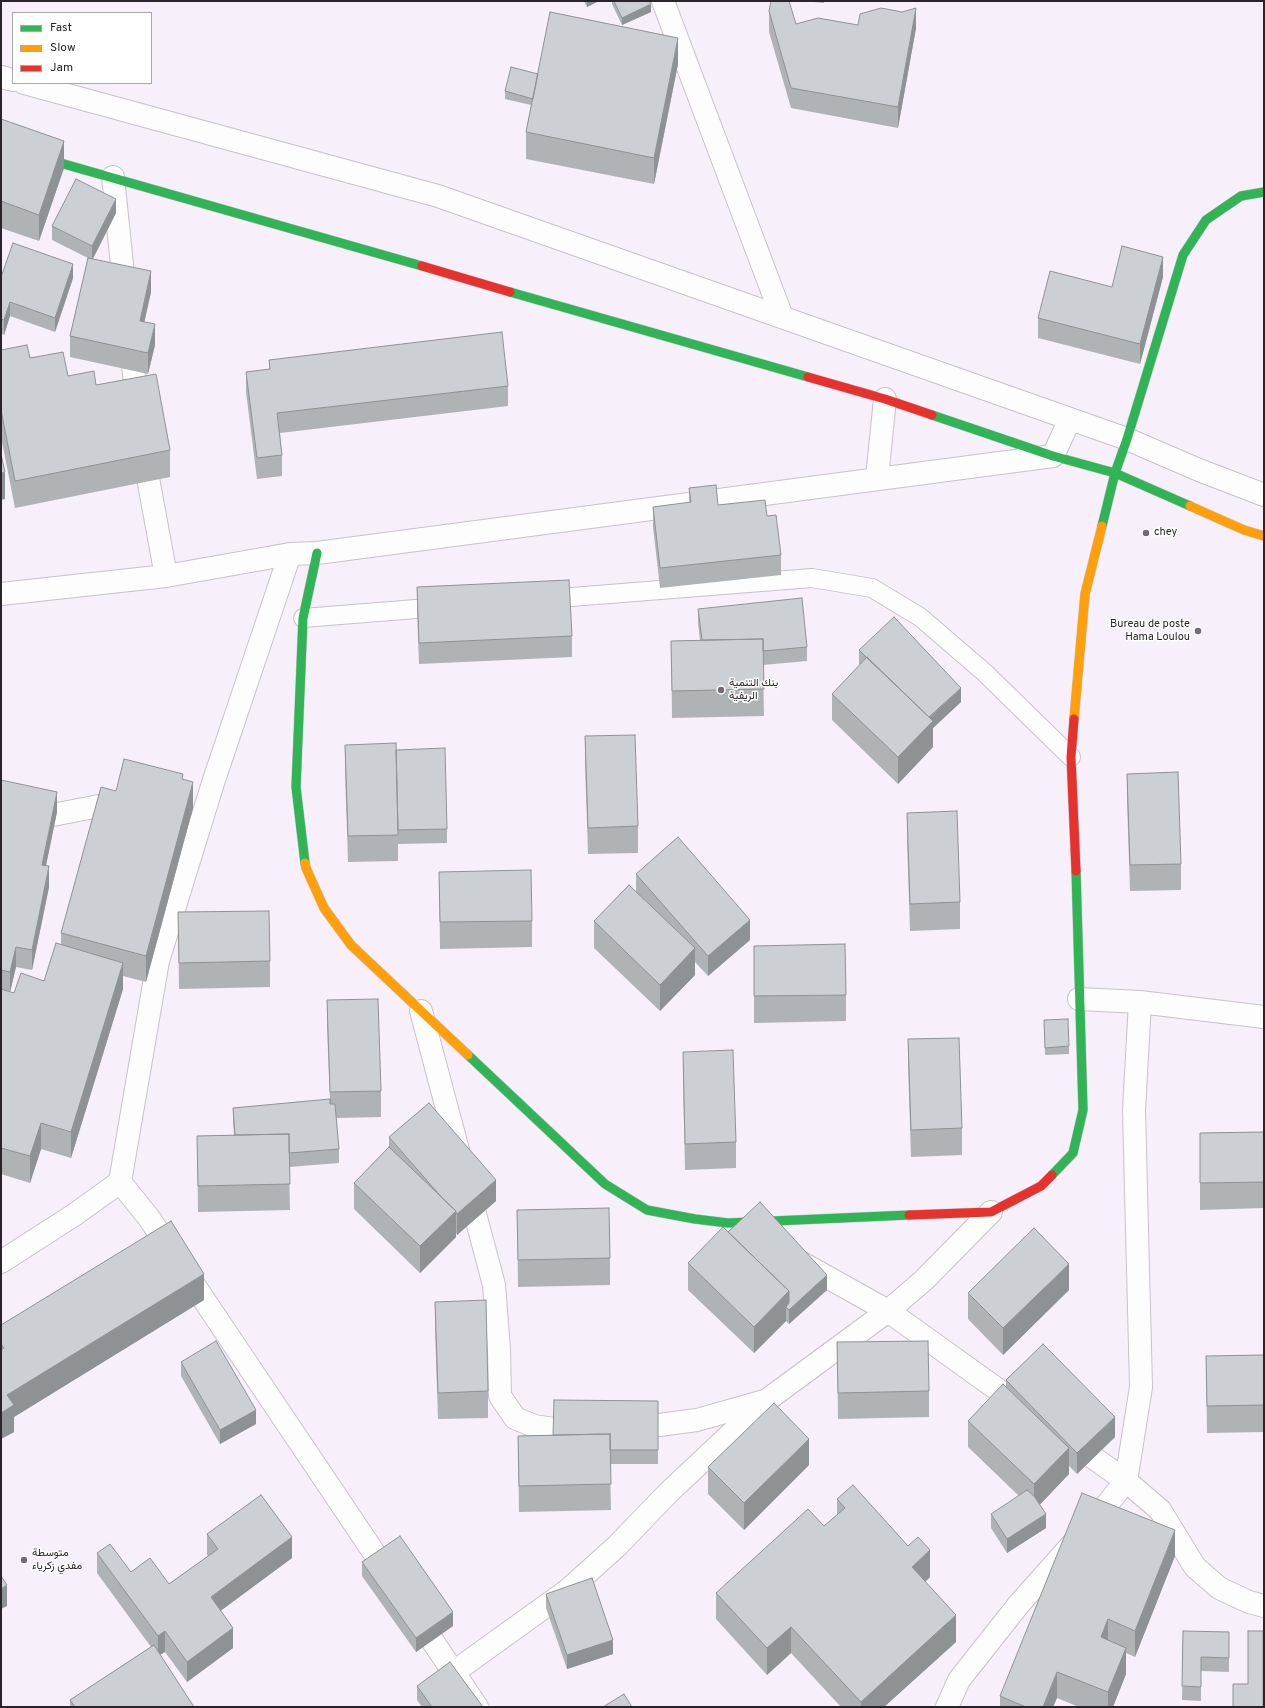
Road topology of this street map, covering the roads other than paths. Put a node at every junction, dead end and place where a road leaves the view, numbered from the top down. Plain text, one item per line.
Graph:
1 (663, 1) edge
2 (1, 77) edge
3 (12, 80) edge
4 (28, 84) edge
5 (1, 146) edge
6 (113, 177) junction
7 (1264, 192) edge
8 (782, 317) junction
9 (885, 399) junction
10 (1070, 419) junction
11 (1127, 439) junction
12 (1053, 456) junction
13 (1115, 473) junction
14 (877, 478) junction
15 (1264, 495) edge
16 (1264, 536) edge
17 (317, 552) junction
18 (290, 554) junction
19 (166, 576) junction
20 (1, 594) edge
21 (526, 600) edge
22 (454, 606) edge
23 (303, 618) junction
24 (1071, 757) junction
25 (213, 783) junction
26 (189, 788) edge
27 (142, 797) edge
28 (1, 825) edge
29 (1079, 999) junction
30 (1140, 1002) junction
31 (421, 1011) junction
32 (1264, 1017) edge
33 (120, 1182) junction
34 (991, 1212) junction
35 (728, 1223) junction
36 (763, 1242) edge
37 (784, 1253) edge
38 (1, 1262) edge
39 (888, 1311) junction
40 (767, 1400) junction
41 (1036, 1416) edge
42 (1055, 1430) edge
43 (1126, 1481) junction
44 (1264, 1606) edge
45 (454, 1672) junction
46 (477, 1707) edge
47 (947, 1707) edge

1 - 8 street
2 - 3 street
4 - 8 street
5 - 6 street
6 - 9 street
6 - 19 street
7 - 11 street
8 - 10 street
9 - 12 street
9 - 14 street
10 - 11 street
10 - 12 street
11 - 13 street
11 - 15 street
12 - 13 street
12 - 14 street
13 - 16 street
13 - 24 street
14 - 17 street
17 - 18 street
17 - 23 street
18 - 19 street
18 - 25 street
19 - 20 street
21 - 24 lane
22 - 23 lane
23 - 31 street
24 - 29 street
25 - 26 street
25 - 33 street
27 - 28 street
29 - 30 street
29 - 34 street
30 - 32 street
30 - 43 street
31 - 35 street
31 - 40 street
33 - 38 street
33 - 45 street
34 - 35 street
34 - 39 street
35 - 36 street
37 - 39 street
39 - 40 street
39 - 41 street
40 - 45 street
42 - 43 street
43 - 44 street
43 - 47 street
45 - 46 street

